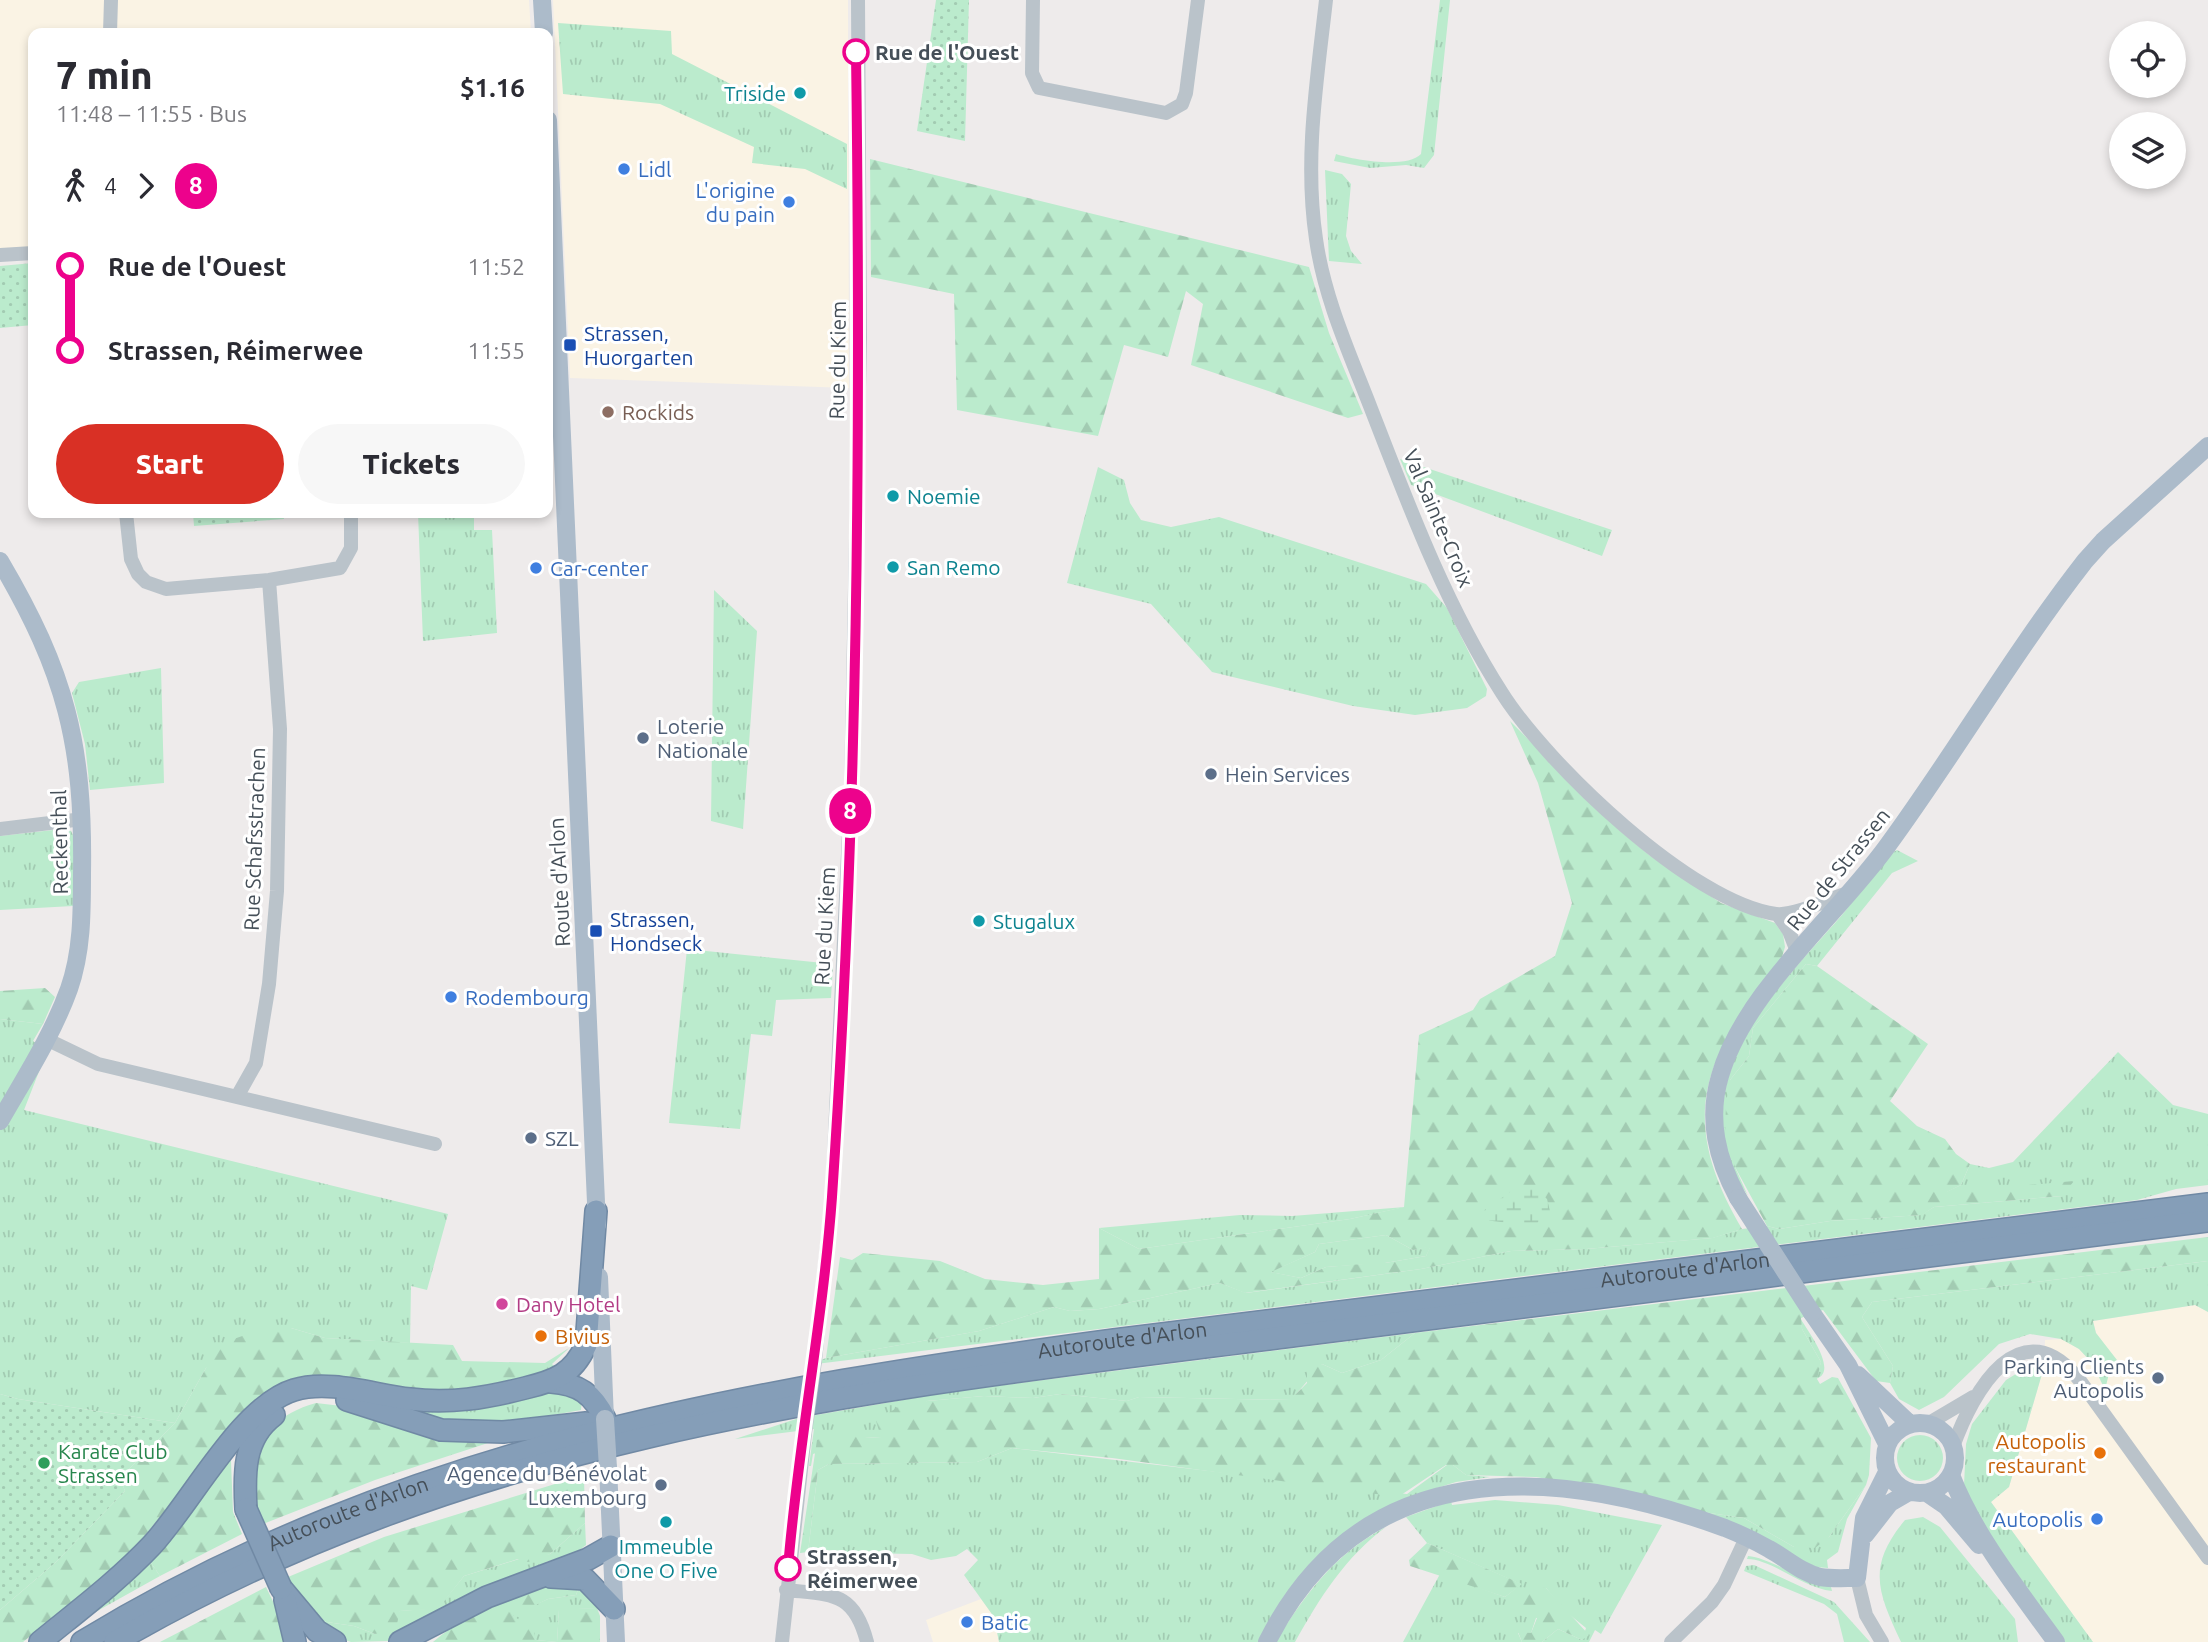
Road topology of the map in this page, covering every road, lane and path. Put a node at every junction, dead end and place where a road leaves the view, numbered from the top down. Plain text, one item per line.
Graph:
1 (111, 0) edge
2 (542, 0) edge
3 (858, 0) edge
4 (1033, 0) edge
5 (1198, 0) edge
6 (1326, 0) edge
7 (110, 28) edge
8 (544, 28) edge
9 (553, 234) edge
10 (28, 253) edge
11 (0, 255) edge
12 (2208, 446) edge
13 (127, 518) edge
14 (351, 518) edge
15 (0, 561) edge
16 (269, 580) junction
17 (83, 820) junction
18 (0, 829) edge
19 (1853, 891) junction
20 (1778, 915) junction
21 (1798, 954) junction
22 (46, 1039) junction
23 (239, 1095) junction
24 (0, 1121) edge
25 (435, 1144) dead end
26 (2208, 1203) edge
27 (596, 1211) junction
28 (2208, 1221) edge
29 (1848, 1365) junction
30 (551, 1382) junction
31 (316, 1388) junction
32 (1974, 1396) junction
33 (602, 1407) junction
34 (656, 1416) junction
35 (1928, 1423) junction
36 (1910, 1424) junction
37 (1886, 1444) junction
38 (1954, 1447) junction
39 (1887, 1472) junction
40 (1951, 1475) junction
41 (1909, 1492) junction
42 (1927, 1493) junction
43 (246, 1509) junction
44 (1746, 1538) junction
45 (1860, 1541) junction
46 (611, 1546) junction
47 (2208, 1558) edge
48 (542, 1577) junction
49 (1857, 1578) junction
50 (226, 1583) junction
51 (281, 1588) junction
52 (786, 1590) junction
53 (2026, 1601) junction
54 (614, 1609) junction
55 (461, 1610) junction
56 (40, 1642) edge
57 (82, 1642) edge
58 (115, 1642) edge
59 (145, 1642) edge
60 (295, 1642) edge
61 (335, 1642) edge
62 (400, 1642) edge
63 (424, 1642) edge
64 (615, 1642) edge
65 (782, 1642) edge
66 (867, 1642) edge
67 (1267, 1642) edge
68 (1671, 1642) edge
69 (1882, 1642) edge
70 (2056, 1642) edge

1 - 7 street
2 - 8 main road
3 - 52 street, Rue du Kiem, bridge
4 - 5 street
6 - 20 street, Val Sainte-Croix
9 - 27 main road, Route d'Arlon
10 - 11 street
12 - 19 main road, Rue de Strassen
13 - 16 street
14 - 16 street
15 - 17 main road, Reckenthal
16 - 23 street, Rue Schafsstrachen
17 - 18 street
17 - 22 main road, Reckenthal
19 - 20 street
19 - 21 main road, Rue de Strassen
20 - 21 street
21 - 29 main road, Rue de Strassen, bridge
22 - 23 street
22 - 24 main road, Reckenthal
23 - 25 street
26 - 34 highway, Autoroute d'Arlon
27 - 30 highway
27 - 33 main road, Route d'Arlon
28 - 50 highway, Autoroute d'Arlon
29 - 36 main road, Rue de Strassen
29 - 37 main road, Rue de Strassen
30 - 31 highway
30 - 33 highway
31 - 43 highway
31 - 56 highway
32 - 35 street
32 - 38 street
32 - 47 street
33 - 46 main road, Route d'Arlon, bridge
34 - 43 highway
34 - 57 highway, Autoroute d'Arlon
35 - 36 main road
35 - 38 main road
36 - 37 main road
37 - 39 main road
38 - 40 main road
39 - 41 main road
39 - 45 main road
40 - 42 main road
40 - 53 main road
41 - 42 main road
41 - 45 main road
42 - 53 main road
43 - 51 highway, bridge
44 - 49 main road
44 - 67 main road
44 - 68 street
45 - 49 main road
46 - 48 highway
46 - 54 main road, Route d'Arlon
48 - 54 highway
48 - 55 highway
49 - 69 street
50 - 58 highway, Autoroute d'Arlon
50 - 59 highway
51 - 60 highway
51 - 61 highway
52 - 65 street, Rue du Kiem
52 - 66 street
53 - 70 main road
54 - 64 main road, Route d'Arlon
55 - 62 highway
55 - 63 highway

